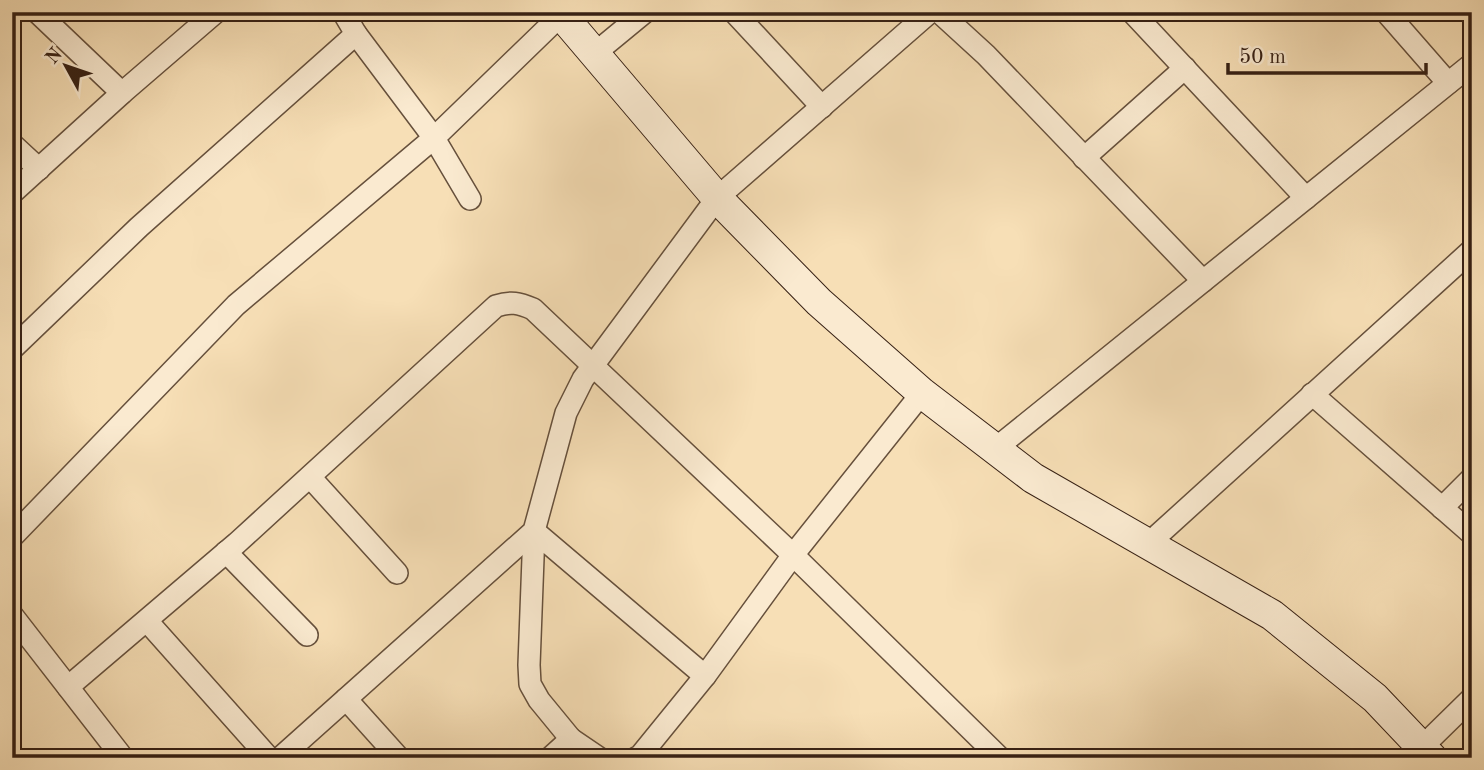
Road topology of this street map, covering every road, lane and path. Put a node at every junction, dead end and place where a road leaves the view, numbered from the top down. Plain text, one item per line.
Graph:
1 (37, 12) edge
2 (216, 12) edge
3 (343, 12) edge
4 (645, 12) edge
5 (734, 12) edge
6 (930, 12) edge
7 (939, 12) edge
8 (1132, 12) edge
9 (1385, 12) edge
10 (560, 14) edge
11 (356, 34) junction
12 (594, 54) junction
13 (1472, 64) edge
14 (1185, 68) junction
15 (1448, 83) junction
16 (122, 93) junction
17 (822, 107) junction
18 (434, 138) junction
19 (12, 144) edge
20 (1084, 158) junction
21 (39, 169) junction
22 (12, 193) edge
23 (717, 198) junction
24 (1306, 198) junction
25 (470, 199) dead end
26 (1472, 250) edge
27 (1203, 281) junction
28 (12, 349) edge
29 (593, 366) junction
30 (922, 393) junction
31 (1312, 394) junction
32 (995, 449) junction
33 (310, 477) junction
34 (1472, 478) edge
35 (1443, 508) junction
36 (534, 531) junction
37 (1472, 534) edge
38 (12, 537) edge
39 (1148, 544) junction
40 (226, 552) junction
41 (793, 555) junction
42 (397, 573) dead end
43 (12, 615) edge
44 (146, 621) junction
45 (307, 635) dead end
46 (705, 676) junction
47 (68, 687) junction
48 (1472, 698) edge
49 (346, 699) junction
50 (571, 739) junction
51 (1427, 752) edge
52 (123, 758) edge
53 (269, 758) edge
54 (280, 758) edge
55 (399, 758) edge
56 (550, 758) edge
57 (599, 758) edge
58 (636, 758) edge
59 (1000, 758) edge

1 - 16 street
2 - 16 street
3 - 11 street
4 - 12 street
5 - 17 street
6 - 17 street
7 - 20 street
8 - 14 street
9 - 15 street
10 - 12 main road
10 - 18 street
11 - 18 street
11 - 28 street
12 - 23 main road
13 - 15 street
14 - 20 street
14 - 24 street
15 - 24 street
16 - 21 street
17 - 23 street
18 - 25 street
18 - 38 street
19 - 21 street
20 - 27 street
21 - 22 street
23 - 29 street
23 - 30 main road
24 - 27 street
26 - 31 street
27 - 32 street
29 - 33 street
29 - 36 street
29 - 41 street
30 - 32 main road
30 - 41 street
31 - 35 street
31 - 39 street
32 - 39 main road
33 - 40 street
33 - 42 street
34 - 35 street
35 - 37 street
36 - 46 street
36 - 49 street
36 - 50 street
39 - 51 main road
40 - 44 street
40 - 45 street
41 - 46 street
41 - 59 street
43 - 47 street
44 - 47 street
44 - 53 street
46 - 58 street
47 - 52 street
48 - 51 street
49 - 54 street
49 - 55 street
50 - 56 street
50 - 57 street

